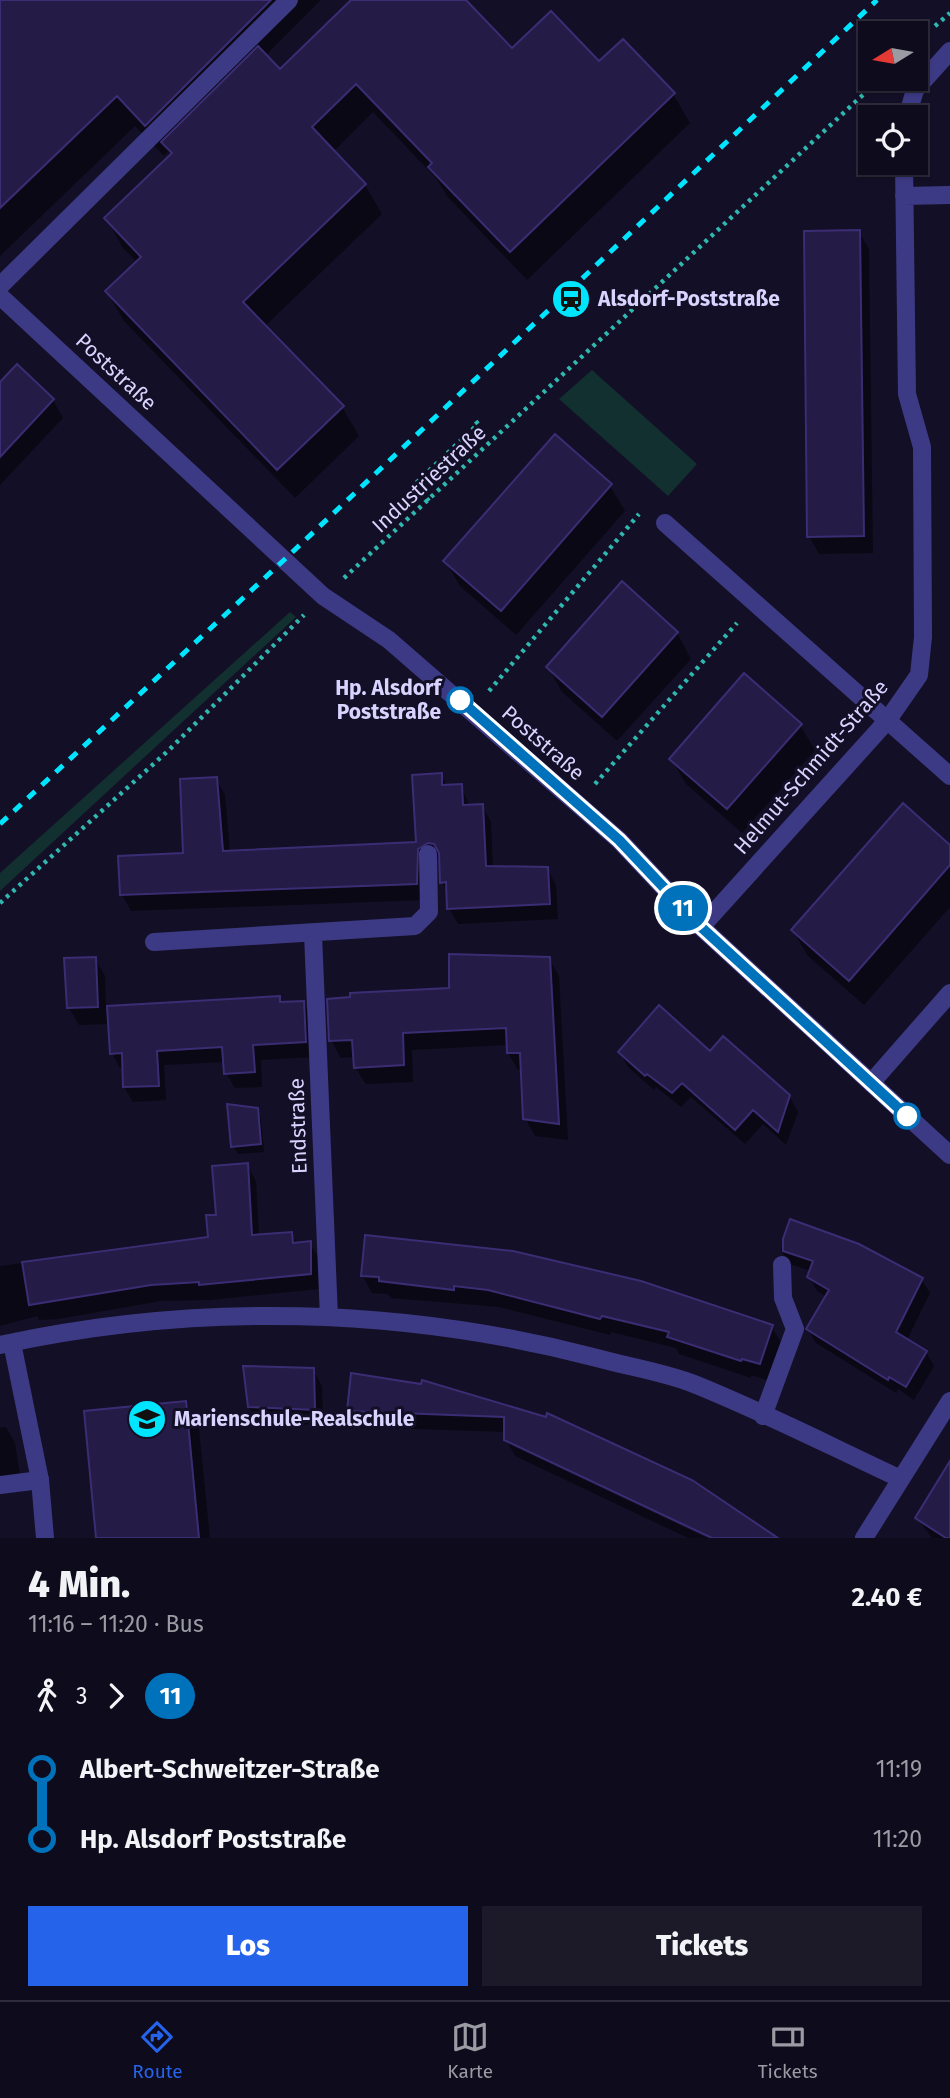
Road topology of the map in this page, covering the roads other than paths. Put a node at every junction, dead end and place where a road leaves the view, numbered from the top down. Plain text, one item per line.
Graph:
1 (289, 0) edge
2 (950, 51) edge
3 (911, 105) edge
4 (904, 175) edge
5 (950, 195) edge
6 (904, 196) junction
7 (1, 295) edge
8 (665, 523) road end
9 (887, 721) junction
10 (950, 776) edge
11 (428, 854) dead end
12 (701, 927) junction
13 (313, 934) junction
14 (154, 942) dead end
15 (950, 993) edge
16 (871, 1083) junction
17 (950, 1155) edge
18 (782, 1265) dead end
19 (329, 1317) junction
20 (6, 1344) edge
21 (950, 1401) edge
22 (763, 1416) junction
23 (901, 1479) junction
24 (40, 1480) junction
25 (0, 1485) edge
26 (45, 1538) edge
27 (863, 1538) edge

1 - 7 street
2 - 3 street
4 - 6 street, Helmut-Schmidt-Straße
5 - 6 street
6 - 9 street, Helmut-Schmidt-Straße
7 - 12 street, Poststraße
8 - 9 street
9 - 10 street
9 - 12 street, Helmut-Schmidt-Straße
11 - 13 street
12 - 16 street, Poststraße
13 - 14 street
13 - 19 street, Endstraße
15 - 16 street
16 - 17 street, Poststraße
18 - 22 street
19 - 20 street
19 - 22 street
20 - 24 street
21 - 23 street
22 - 23 street
23 - 27 street
24 - 25 street
24 - 26 street

